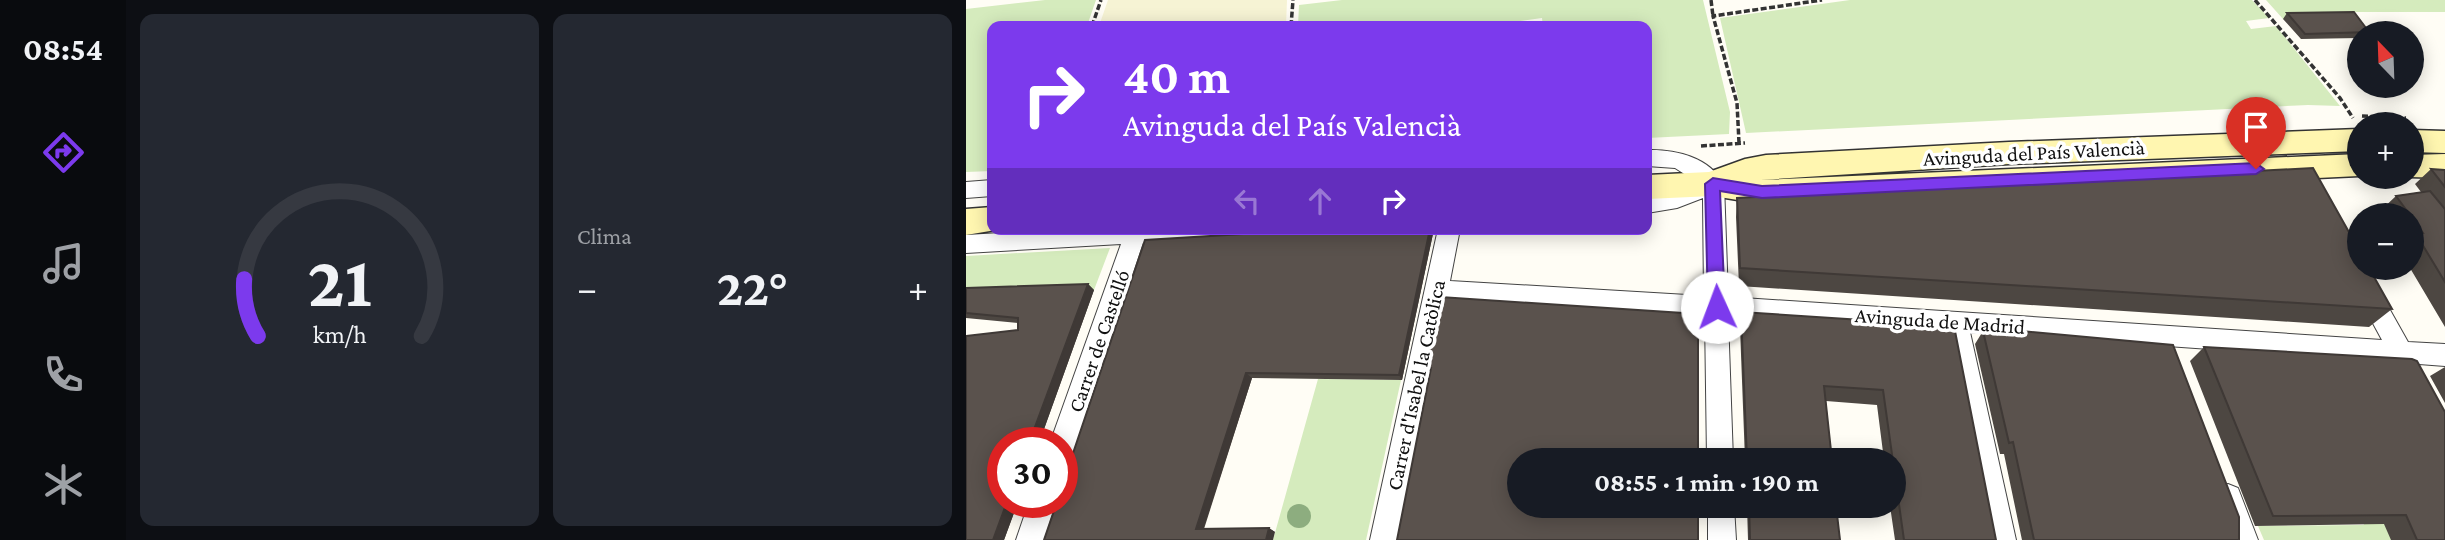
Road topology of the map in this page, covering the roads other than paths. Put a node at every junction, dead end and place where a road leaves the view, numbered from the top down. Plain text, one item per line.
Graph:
1 (2424, 141) edge
2 (2445, 142) edge
3 (2347, 146) edge
4 (1652, 158) edge
5 (2347, 165) edge
6 (2308, 166) junction
7 (2424, 166) edge
8 (2445, 166) edge
9 (1713, 184) junction
10 (1652, 187) edge
11 (987, 188) edge
12 (966, 190) edge
13 (1652, 204) edge
14 (987, 220) edge
15 (966, 222) edge
16 (1118, 235) edge
17 (1135, 235) edge
18 (1448, 235) edge
19 (966, 244) edge
20 (2361, 280) edge
21 (1436, 290) junction
22 (1717, 307) junction
23 (1956, 321) junction
24 (2166, 336) junction
25 (2401, 352) junction
26 (2445, 355) edge
27 (2176, 361) edge
28 (2415, 378) edge
29 (1069, 427) edge
30 (1720, 448) edge
31 (2221, 479) edge
32 (1038, 518) edge
33 (1721, 518) edge
34 (1030, 540) edge
35 (1384, 540) edge
36 (1722, 540) edge
37 (2002, 540) edge
38 (2244, 540) edge

1 - 2 street
3 - 6 street, Avinguda del País Valencià
4 - 9 street
5 - 6 street, Avinguda del País Valencià
6 - 9 street, Avinguda del País Valencià
6 - 9 street, Avinguda del País Valencià
7 - 8 street
9 - 10 street
9 - 13 street, Avinguda del País Valencià
9 - 22 street
11 - 12 street
14 - 15 street
16 - 19 street
17 - 29 street, Carrer de Castelló
18 - 21 street, Carrer d'Isabel la Catòlica
20 - 25 street
21 - 22 street, Avinguda de Madrid
21 - 35 street, Carrer d'Isabel la Catòlica
22 - 23 street, Avinguda de Madrid
22 - 30 street
23 - 24 street, Avinguda de Madrid
23 - 37 street
24 - 25 street, Avinguda de Madrid
24 - 27 street
25 - 26 street, Avinguda de Madrid
25 - 28 street
31 - 38 street
32 - 34 street
33 - 36 street

